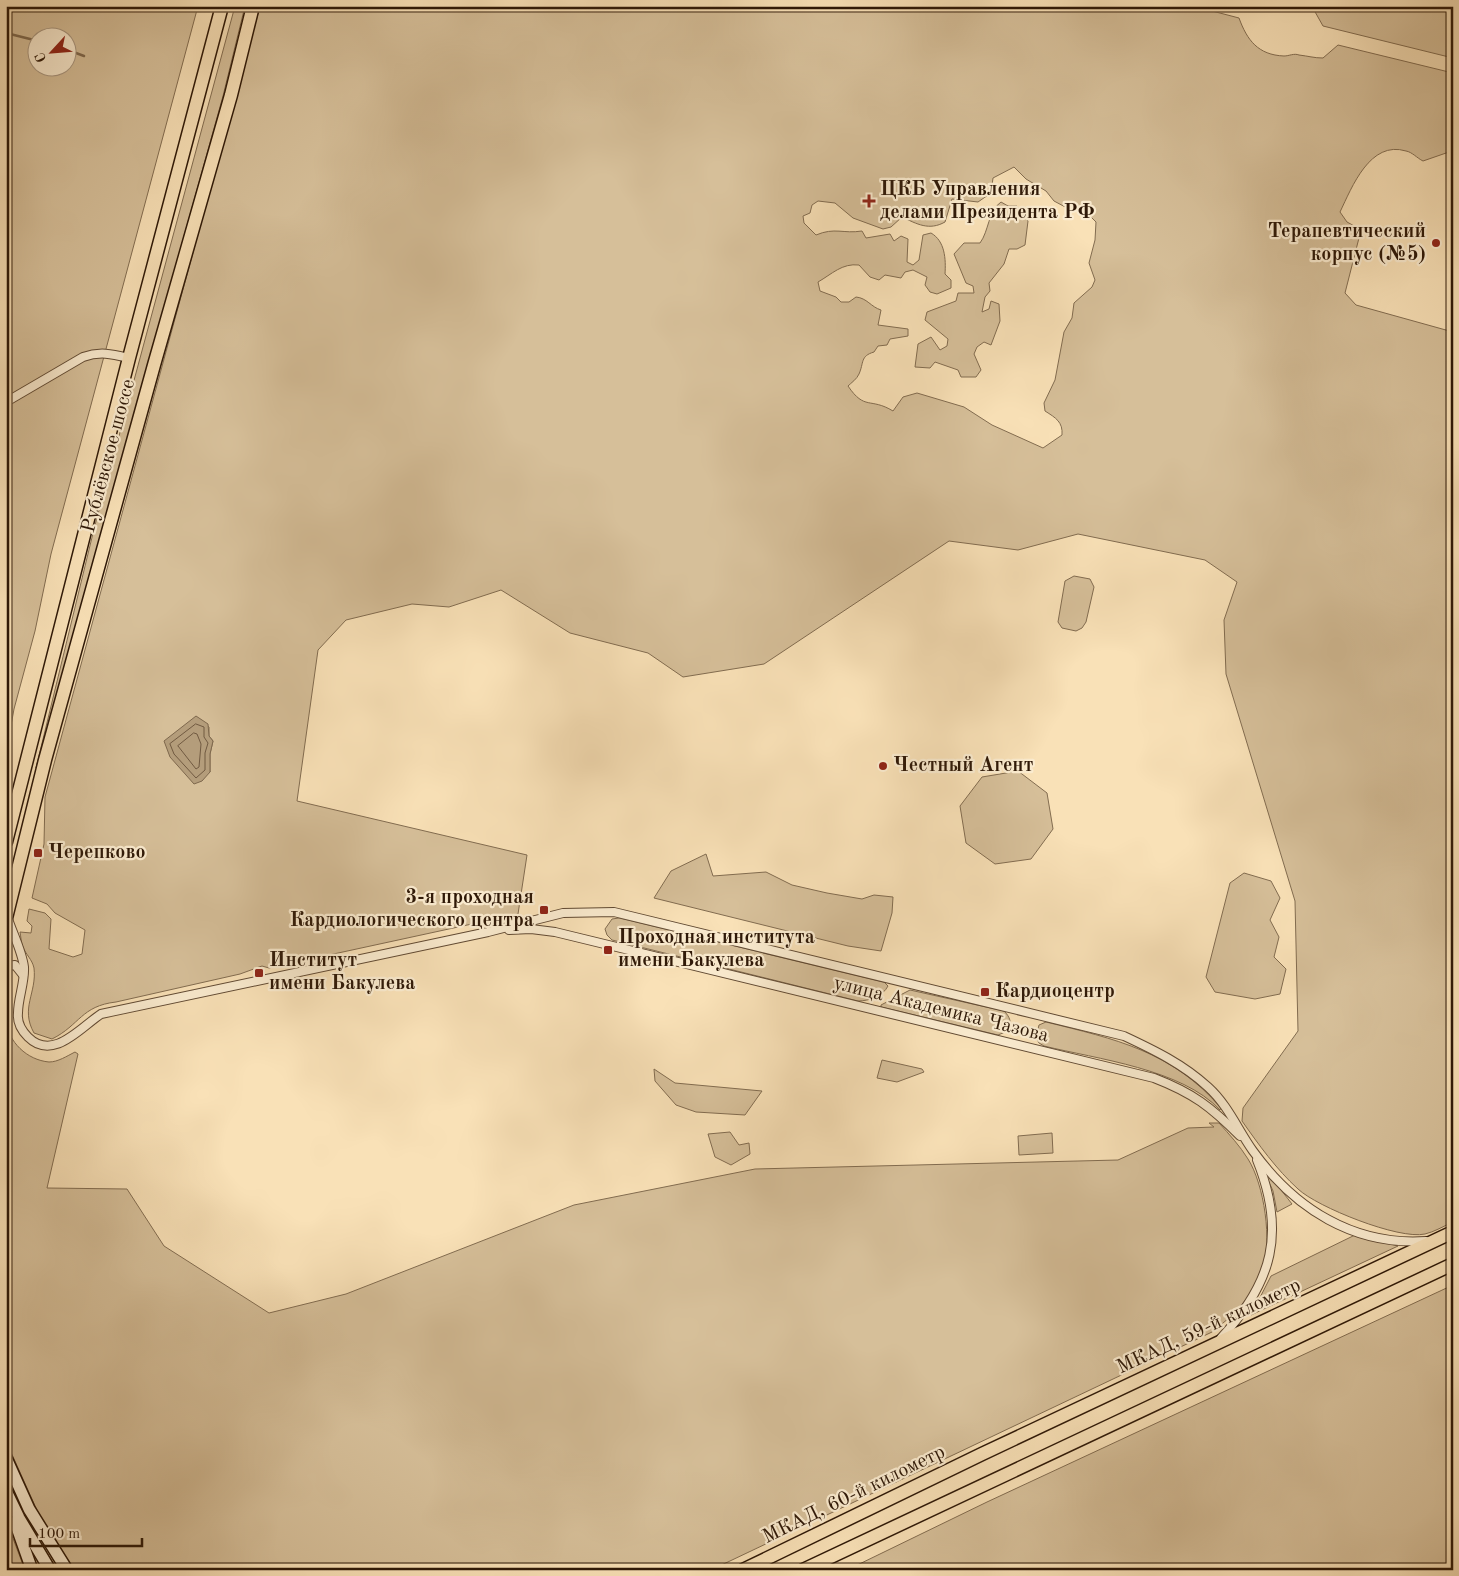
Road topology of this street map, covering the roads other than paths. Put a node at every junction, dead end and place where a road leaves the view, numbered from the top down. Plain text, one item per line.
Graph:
1 (222, 6) edge
2 (254, 6) edge
3 (129, 358) junction
4 (6, 402) edge
5 (6, 842) edge
6 (6, 917) edge
7 (488, 932) junction
8 (6, 966) edge
9 (23, 976) junction
10 (1251, 1148) junction
11 (1453, 1232) edge
12 (1436, 1240) junction
13 (1453, 1264) edge
14 (1216, 1344) junction
15 (982, 1454) joint
16 (6, 1458) edge
17 (6, 1492) edge
18 (32, 1570) edge
19 (50, 1570) edge
20 (67, 1570) edge
21 (742, 1570) edge
22 (803, 1570) edge

1 - 3 main road, Рублёвское шоссе
2 - 6 main road, Рублёвское шоссе
3 - 4 street
3 - 5 main road, Рублёвское шоссе
6 - 9 street, улица Академика Чазова
7 - 9 street, улица Академика Чазова
7 - 10 street, улица Академика Чазова
7 - 10 street, улица Академика Чазова
8 - 9 street
10 - 12 street, улица Академика Чазова
10 - 14 street, улица Академика Чазова
11 - 12 main road, МКАД, 59-й километр
12 - 14 main road, МКАД, 59-й километр
13 - 22 main road
14 - 15 main road, МКАД, 59-й километр
15 - 21 main road, МКАД, 60-й километр
16 - 20 main road
17 - 18 main road
17 - 19 main road

